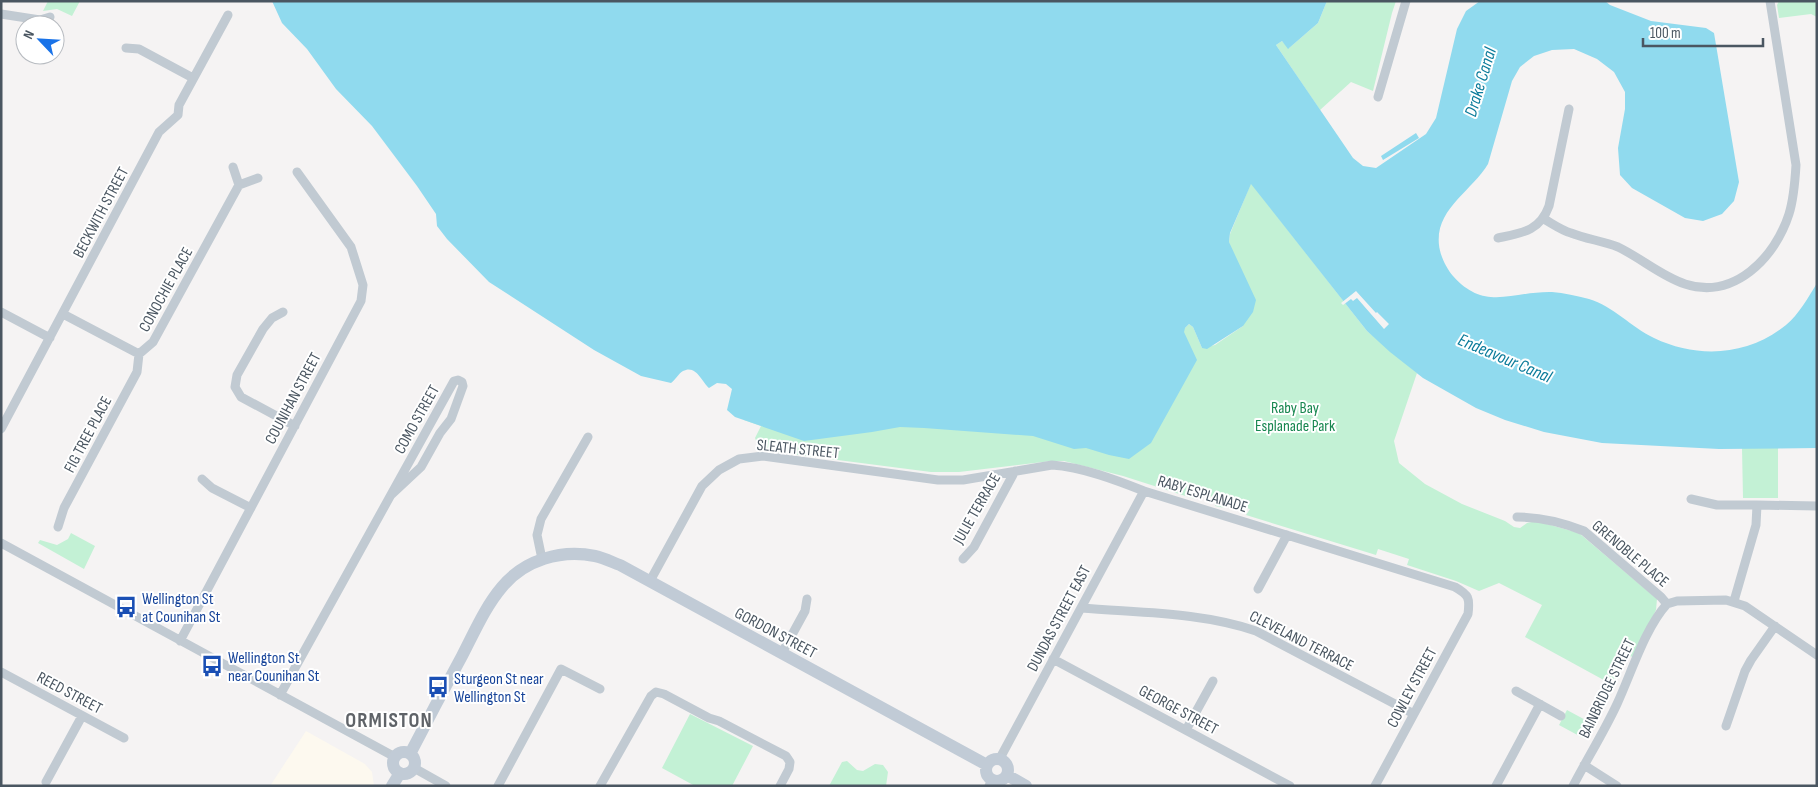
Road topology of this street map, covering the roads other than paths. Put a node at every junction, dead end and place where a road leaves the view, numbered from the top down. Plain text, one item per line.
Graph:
1 (1406, 1) edge
2 (1770, 1) edge
3 (1, 14) edge
4 (228, 15) dead end
5 (15, 16) edge
6 (126, 48) dead end
7 (194, 78) junction
8 (1378, 97) dead end
9 (1568, 109) dead end
10 (233, 167) dead end
11 (297, 172) dead end
12 (258, 178) dead end
13 (239, 185) junction
14 (1544, 219) junction
15 (1498, 238) dead end
16 (1, 312) edge
17 (284, 312) dead end
18 (63, 314) junction
19 (50, 338) junction
20 (139, 354) junction
21 (295, 426) junction
22 (1, 429) edge
23 (588, 437) dead end
24 (1015, 471) junction
25 (917, 478) joint
26 (202, 479) dead end
27 (1144, 491) junction
28 (391, 495) junction
29 (1691, 499) dead end
30 (1757, 505) junction
31 (1817, 506) edge
32 (251, 508) junction
33 (1517, 517) dead end
34 (58, 527) dead end
35 (1287, 535) junction
36 (1, 543) edge
37 (542, 559) junction
38 (963, 559) dead end
39 (650, 581) junction
40 (1258, 589) dead end
41 (807, 599) dead end
42 (1469, 601) joint
43 (1734, 602) junction
44 (1667, 604) junction
45 (1081, 608) junction
46 (1775, 626) junction
47 (180, 641) junction
48 (782, 654) junction
49 (1817, 655) edge
50 (1053, 659) junction
51 (1, 672) edge
52 (1213, 681) dead end
53 (600, 689) dead end
54 (1516, 691) dead end
55 (280, 695) junction
56 (1540, 704) junction
57 (1414, 714) junction
58 (82, 716) junction
59 (1561, 716) dead end
60 (1726, 726) dead end
61 (1186, 730) junction
62 (124, 738) dead end
63 (410, 754) junction
64 (395, 757) junction
65 (999, 760) junction
66 (987, 765) junction
67 (1584, 766) junction
68 (414, 768) junction
69 (400, 773) junction
70 (1006, 775) junction
71 (46, 782) dead end
72 (990, 783) edge
73 (392, 786) edge
74 (446, 786) edge
75 (498, 786) edge
76 (600, 786) edge
77 (780, 786) edge
78 (1026, 786) edge
79 (1290, 786) edge
80 (1375, 786) edge
81 (1496, 786) edge
82 (1573, 786) edge
83 (1618, 786) edge

1 - 8 street
2 - 14 street
3 - 5 street
4 - 7 street, BECKWITH STREET
6 - 7 street
7 - 18 street, BECKWITH STREET
9 - 14 street
10 - 13 street
11 - 21 street, COUNIHAN STREET
12 - 13 street
13 - 20 street, CONOCHIE PLACE
14 - 15 street
16 - 19 street
17 - 21 street
18 - 19 street, BECKWITH STREET
18 - 20 street, CONOCHIE PLACE
19 - 22 street, BECKWITH STREET
20 - 34 street, FIG TREE PLACE
21 - 32 street, COUNIHAN STREET
23 - 37 street
24 - 25 street, RABY ESPLANADE
24 - 27 street, RABY ESPLANADE
24 - 38 street, JULIE TERRACE
25 - 39 street, SLEATH STREET
26 - 32 street
27 - 35 street, RABY ESPLANADE
27 - 45 street, DUNDAS STREET EAST
28 - 28 street, COMO STREET
28 - 55 street, COMO STREET
29 - 30 street
30 - 31 street
30 - 43 street
32 - 47 street, COUNIHAN STREET
33 - 44 street, GRENOBLE PLACE
35 - 40 street
35 - 42 street, RABY ESPLANADE
36 - 47 street
37 - 39 street, GORDON STREET
37 - 63 street, GORDON STREET
39 - 48 street, GORDON STREET
41 - 48 street
42 - 57 street, COWLEY STREET
43 - 44 street
43 - 46 street
44 - 67 street, BAINBRIDGE STREET
45 - 50 street, DUNDAS STREET EAST
45 - 57 street, CLEVELAND TERRACE
46 - 49 street
46 - 60 street
47 - 55 street
48 - 66 street, GORDON STREET
50 - 61 street, GEORGE STREET
50 - 65 street, DUNDAS STREET EAST
51 - 58 street, REED STREET
52 - 61 street
53 - 75 street
54 - 56 street
55 - 64 street
56 - 59 street
56 - 81 street
57 - 80 street, COWLEY STREET
58 - 62 street, REED STREET
58 - 71 street
61 - 79 street, GEORGE STREET
63 - 64 street
63 - 68 street
64 - 69 street
65 - 66 street
65 - 70 street
66 - 72 street
67 - 82 street, BAINBRIDGE STREET
67 - 83 street
68 - 69 street
68 - 74 street
69 - 73 street
70 - 72 street
70 - 78 street
76 - 77 street

